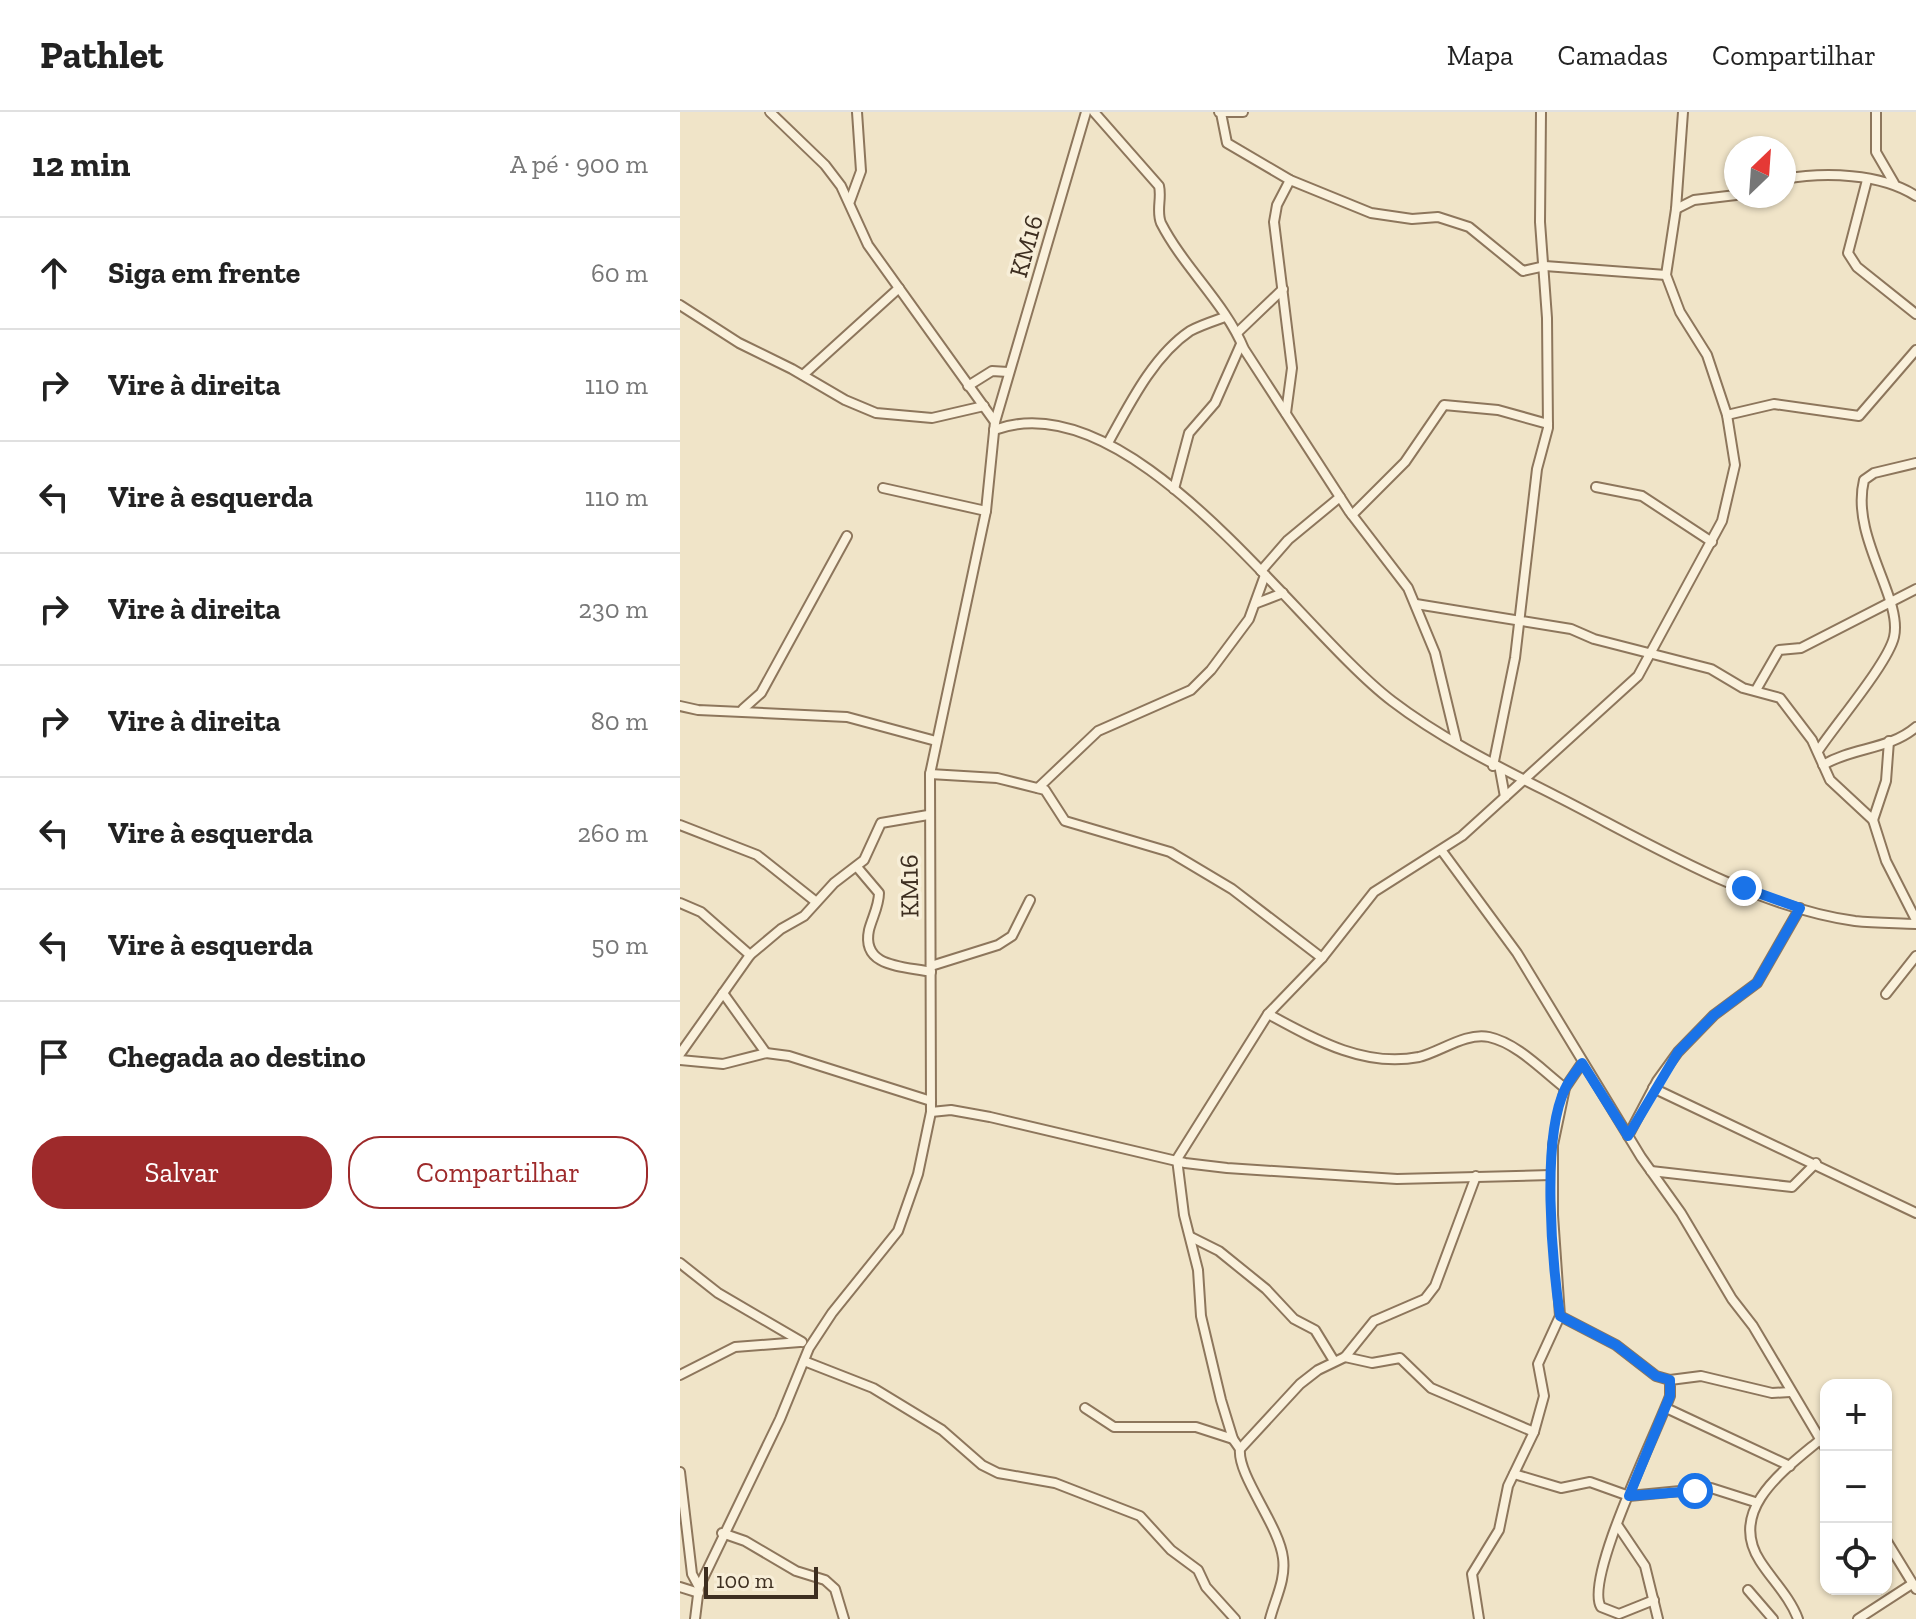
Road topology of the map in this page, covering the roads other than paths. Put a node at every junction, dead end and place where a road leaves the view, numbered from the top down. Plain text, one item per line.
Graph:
1 (770, 112) edge
2 (857, 112) edge
3 (1086, 112) edge
4 (1094, 112) edge
5 (1220, 112) edge
6 (1243, 112) edge
7 (1541, 112) edge
8 (1683, 112) edge
9 (1876, 112) edge
10 (1884, 167) junction
11 (1796, 177) edge
12 (1290, 180) junction
13 (1870, 180) junction
14 (1894, 183) junction
15 (1724, 196) edge
16 (1916, 196) edge
17 (850, 201) junction
18 (1676, 209) junction
19 (1545, 266) junction
20 (1666, 275) junction
21 (899, 288) junction
22 (1283, 289) junction
23 (680, 305) edge
24 (1916, 314) edge
25 (1225, 317) junction
26 (1237, 333) junction
27 (1241, 344) junction
28 (1916, 350) edge
29 (1008, 372) junction
30 (803, 375) junction
31 (968, 386) junction
32 (984, 406) junction
33 (1286, 413) junction
34 (1727, 415) junction
35 (1548, 424) junction
36 (995, 426) junction
37 (1108, 443) junction
38 (1916, 463) edge
39 (1596, 487) dead end
40 (883, 488) dead end
41 (1174, 489) junction
42 (1340, 497) junction
43 (986, 511) junction
44 (1352, 515) junction
45 (847, 536) dead end
46 (1712, 542) junction
47 (1263, 573) junction
48 (1916, 589) edge
49 (1283, 593) junction
50 (1257, 603) junction
51 (1889, 603) junction
52 (1416, 604) junction
53 (1520, 621) junction
54 (1652, 654) junction
55 (1756, 690) junction
56 (680, 706) edge
57 (742, 710) junction
58 (1914, 732) edge
59 (1456, 740) junction
60 (936, 741) junction
61 (1889, 741) junction
62 (1818, 751) junction
63 (1823, 765) junction
64 (1496, 768) junction
65 (930, 774) junction
66 (1522, 781) junction
67 (1038, 788) junction
68 (1505, 797) junction
69 (928, 815) junction
70 (1873, 820) junction
71 (680, 825) edge
72 (1442, 851) junction
73 (857, 867) junction
74 (1030, 900) dead end
75 (815, 901) junction
76 (680, 903) edge
77 (1800, 908) junction
78 (1916, 922) edge
79 (750, 955) junction
80 (1916, 956) edge
81 (1322, 958) junction
82 (931, 969) junction
83 (723, 993) junction
84 (1886, 994) dead end
85 (1268, 1014) junction
86 (766, 1053) junction
87 (680, 1057) edge
88 (1582, 1063) junction
89 (1565, 1088) junction
90 (1653, 1088) junction
91 (931, 1101) junction
92 (931, 1112) junction
93 (1628, 1136) junction
94 (1177, 1159) junction
95 (1816, 1163) junction
96 (1651, 1171) junction
97 (1551, 1175) junction
98 (1476, 1176) junction
99 (1916, 1213) edge
100 (1191, 1237) junction
101 (680, 1263) edge
102 (1560, 1316) junction
103 (805, 1345) junction
104 (1345, 1357) junction
105 (804, 1361) junction
106 (1334, 1361) junction
107 (680, 1375) edge
108 (1670, 1380) junction
109 (1790, 1392) junction
110 (1085, 1408) dead end
111 (1666, 1408) junction
112 (1534, 1432) junction
113 (1233, 1439) junction
114 (1820, 1440) joint
115 (1240, 1449) junction
116 (1790, 1466) junction
117 (680, 1472) edge
118 (1514, 1474) junction
119 (1629, 1496) junction
120 (1755, 1502) junction
121 (1618, 1526) junction
122 (722, 1533) junction
123 (1892, 1550) edge
124 (680, 1587) edge
125 (1914, 1587) edge
126 (699, 1590) junction
127 (1748, 1590) dead end
128 (1654, 1600) junction
129 (1601, 1607) junction
130 (695, 1619) edge
131 (844, 1619) edge
132 (1235, 1619) edge
133 (1270, 1619) edge
134 (1479, 1619) edge
135 (1595, 1619) edge
136 (1658, 1619) edge
137 (1773, 1619) edge
138 (1798, 1619) edge
139 (1858, 1619) edge

1 - 17 street
2 - 17 street
3 - 29 street, KM16
4 - 25 street
5 - 6 street
5 - 12 street
7 - 19 street
8 - 18 street
9 - 10 street
10 - 13 street
10 - 14 street
11 - 13 street
12 - 19 street
12 - 22 street
13 - 14 street
13 - 24 street
14 - 16 street
15 - 18 street
17 - 21 street
18 - 20 street
19 - 20 street
19 - 35 street
20 - 34 street
21 - 30 street
21 - 31 street
22 - 26 street
22 - 33 street
23 - 30 street
25 - 26 street
25 - 37 street
26 - 27 street
27 - 33 street
27 - 41 street
28 - 34 street
29 - 31 street
29 - 36 street, KM16
30 - 32 street
31 - 32 street
32 - 36 street
33 - 42 street
34 - 46 street
35 - 44 street
35 - 53 street
36 - 37 street
36 - 43 street, KM16
37 - 41 street
38 - 51 street
39 - 46 street
40 - 43 street
41 - 47 street
42 - 44 street
42 - 47 street
43 - 60 street, KM16
44 - 52 street
45 - 57 street
46 - 54 street
47 - 49 street
47 - 50 street
48 - 51 street
49 - 50 street
49 - 59 street
50 - 67 street
51 - 55 street
51 - 62 street
52 - 53 street
52 - 59 street
53 - 54 street
53 - 64 street
54 - 55 street
54 - 66 street
55 - 62 street
56 - 57 street
57 - 60 street
58 - 61 street
59 - 64 street
60 - 65 street, KM16
61 - 63 street
61 - 70 street
62 - 63 street
63 - 70 street
64 - 66 street
64 - 68 street
65 - 67 street
65 - 69 street, KM16
66 - 68 street
66 - 77 street
67 - 81 street
68 - 72 street
69 - 73 street
69 - 82 street, KM16
70 - 78 street
71 - 75 street
72 - 81 street
72 - 88 street
73 - 75 street
73 - 82 street
74 - 82 street
75 - 79 street
76 - 79 street
77 - 78 street
77 - 90 street
79 - 83 street
80 - 84 street
81 - 85 street
82 - 91 street, KM16
83 - 86 street
83 - 87 street
85 - 89 street
85 - 94 street
86 - 87 street
86 - 91 street
88 - 89 street
88 - 93 street
89 - 97 street
90 - 93 street
90 - 95 street
91 - 92 street, KM16
92 - 94 street
92 - 103 street, KM16
93 - 96 street
94 - 98 street
94 - 100 street
95 - 96 street
95 - 99 street
96 - 109 street
97 - 98 street
97 - 102 street
98 - 104 street
100 - 106 street
100 - 113 street
101 - 103 street
102 - 108 street
102 - 112 street
103 - 105 street, KM16
103 - 107 street
104 - 106 street
104 - 112 street
105 - 122 street, KM16
105 - 132 street
106 - 115 street
108 - 109 street
108 - 111 street
109 - 114 street
110 - 113 street
111 - 116 street
111 - 119 street
112 - 118 street
113 - 115 street
114 - 116 street
115 - 133 street
116 - 120 street
117 - 126 street
118 - 119 street
118 - 134 street
119 - 120 street
119 - 121 street
120 - 138 street
121 - 128 street
121 - 129 street
122 - 126 street, KM16
122 - 131 street
123 - 125 street
124 - 126 street
125 - 139 street
126 - 130 street, KM16
127 - 137 street
128 - 129 street
128 - 136 street
129 - 135 street

